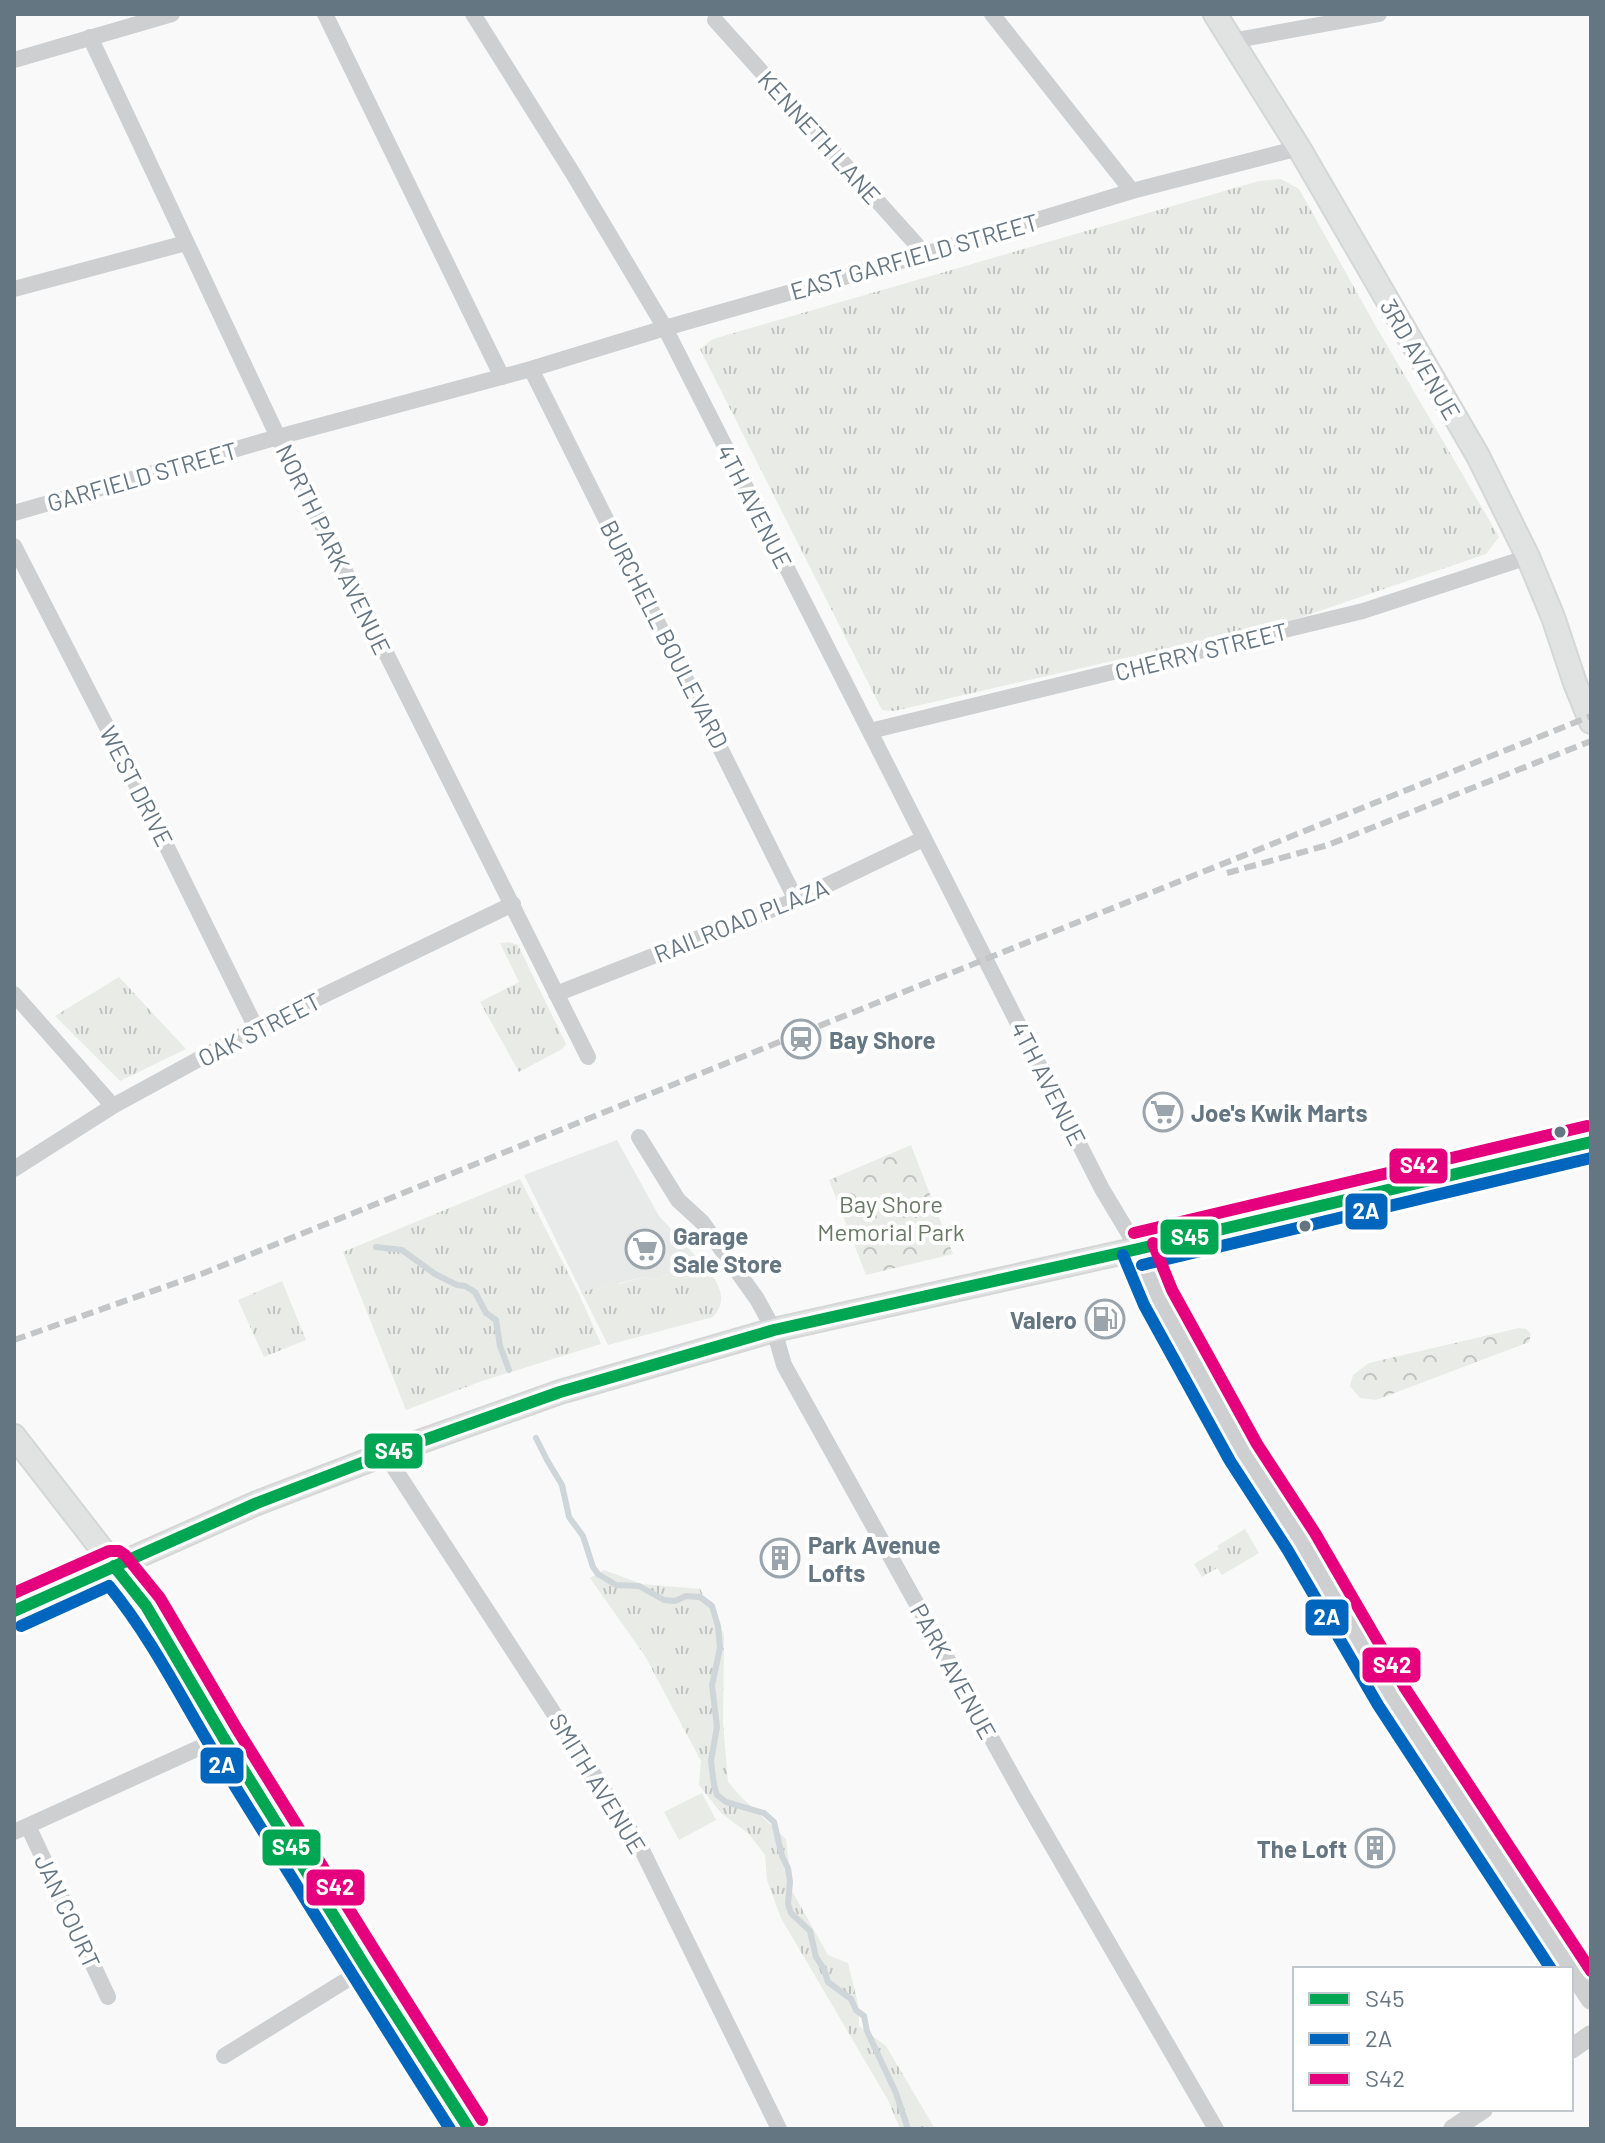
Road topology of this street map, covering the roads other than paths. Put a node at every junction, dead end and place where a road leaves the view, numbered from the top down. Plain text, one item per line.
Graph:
1 (172, 14) edge
2 (325, 14) edge
3 (473, 14) edge
4 (992, 14) edge
5 (1215, 14) edge
6 (1379, 14) edge
7 (715, 20) dead end
8 (90, 37) junction
9 (1231, 41) junction
10 (14, 60) edge
11 (1299, 148) junction
12 (1132, 191) junction
13 (186, 243) junction
14 (925, 254) junction
15 (14, 289) edge
16 (665, 328) junction
17 (531, 369) junction
18 (502, 377) junction
19 (278, 437) junction
20 (14, 513) edge
21 (14, 546) edge
22 (1528, 557) junction
23 (1583, 680) edge
24 (1591, 722) edge
25 (870, 731) junction
26 (923, 839) junction
27 (796, 900) junction
28 (513, 904) junction
29 (14, 994) edge
30 (556, 994) junction
31 (256, 1028) junction
32 (588, 1057) dead end
33 (113, 1106) junction
34 (639, 1137) dead end
35 (1591, 1142) edge
36 (14, 1169) edge
37 (1138, 1249) junction
38 (774, 1330) junction
39 (14, 1436) edge
40 (385, 1454) junction
41 (114, 1566) junction
42 (14, 1611) edge
43 (223, 1737) junction
44 (21, 1829) edge
45 (1569, 1967) edge
46 (366, 1968) junction
47 (1573, 1973) edge
48 (108, 1997) dead end
49 (1591, 2000) edge
50 (1591, 2035) edge
51 (1573, 2048) edge
52 (224, 2056) dead end
53 (1480, 2111) edge
54 (469, 2129) edge
55 (779, 2129) edge
56 (1216, 2129) edge
57 (1453, 2129) edge

1 - 8 street
2 - 18 street
3 - 16 street, 4TH AVENUE
4 - 12 street
5 - 9 main road, 3RD AVENUE
6 - 9 street
7 - 14 street, KENNETH LANE
8 - 10 street
8 - 13 street, NORTH PARK AVENUE
9 - 11 main road, 3RD AVENUE
11 - 12 street, EAST GARFIELD STREET
11 - 22 main road, 3RD AVENUE
12 - 14 street, EAST GARFIELD STREET
13 - 15 street
13 - 19 street, NORTH PARK AVENUE
14 - 16 street, EAST GARFIELD STREET
16 - 17 street, EAST GARFIELD STREET
16 - 25 street, 4TH AVENUE
17 - 18 street, EAST GARFIELD STREET
17 - 27 street, BURCHELL BOULEVARD
18 - 19 street, GARFIELD STREET
19 - 20 street, GARFIELD STREET
19 - 28 street, NORTH PARK AVENUE
21 - 31 street, WEST DRIVE
22 - 23 main road, 3RD AVENUE
22 - 25 street, CHERRY STREET
23 - 24 main road, 3RD AVENUE
25 - 26 street, 4TH AVENUE
26 - 27 street, RAILROAD PLAZA
26 - 37 street, 4TH AVENUE
27 - 30 street, RAILROAD PLAZA
28 - 30 street, NORTH PARK AVENUE
28 - 31 street, OAK STREET
29 - 33 street
30 - 32 street, NORTH PARK AVENUE
31 - 33 street, OAK STREET
33 - 36 street, OAK STREET
34 - 38 street, PARK AVENUE
35 - 37 main road
37 - 38 main road
37 - 45 street, 4TH AVENUE
38 - 40 main road
38 - 56 street, PARK AVENUE
39 - 41 main road
40 - 41 main road
40 - 55 street, SMITH AVENUE
41 - 42 main road
41 - 43 main road
43 - 44 street
43 - 46 main road
44 - 48 street, JAN COURT
46 - 52 street
46 - 54 main road
47 - 49 street, 4TH AVENUE
50 - 51 street
53 - 57 street

